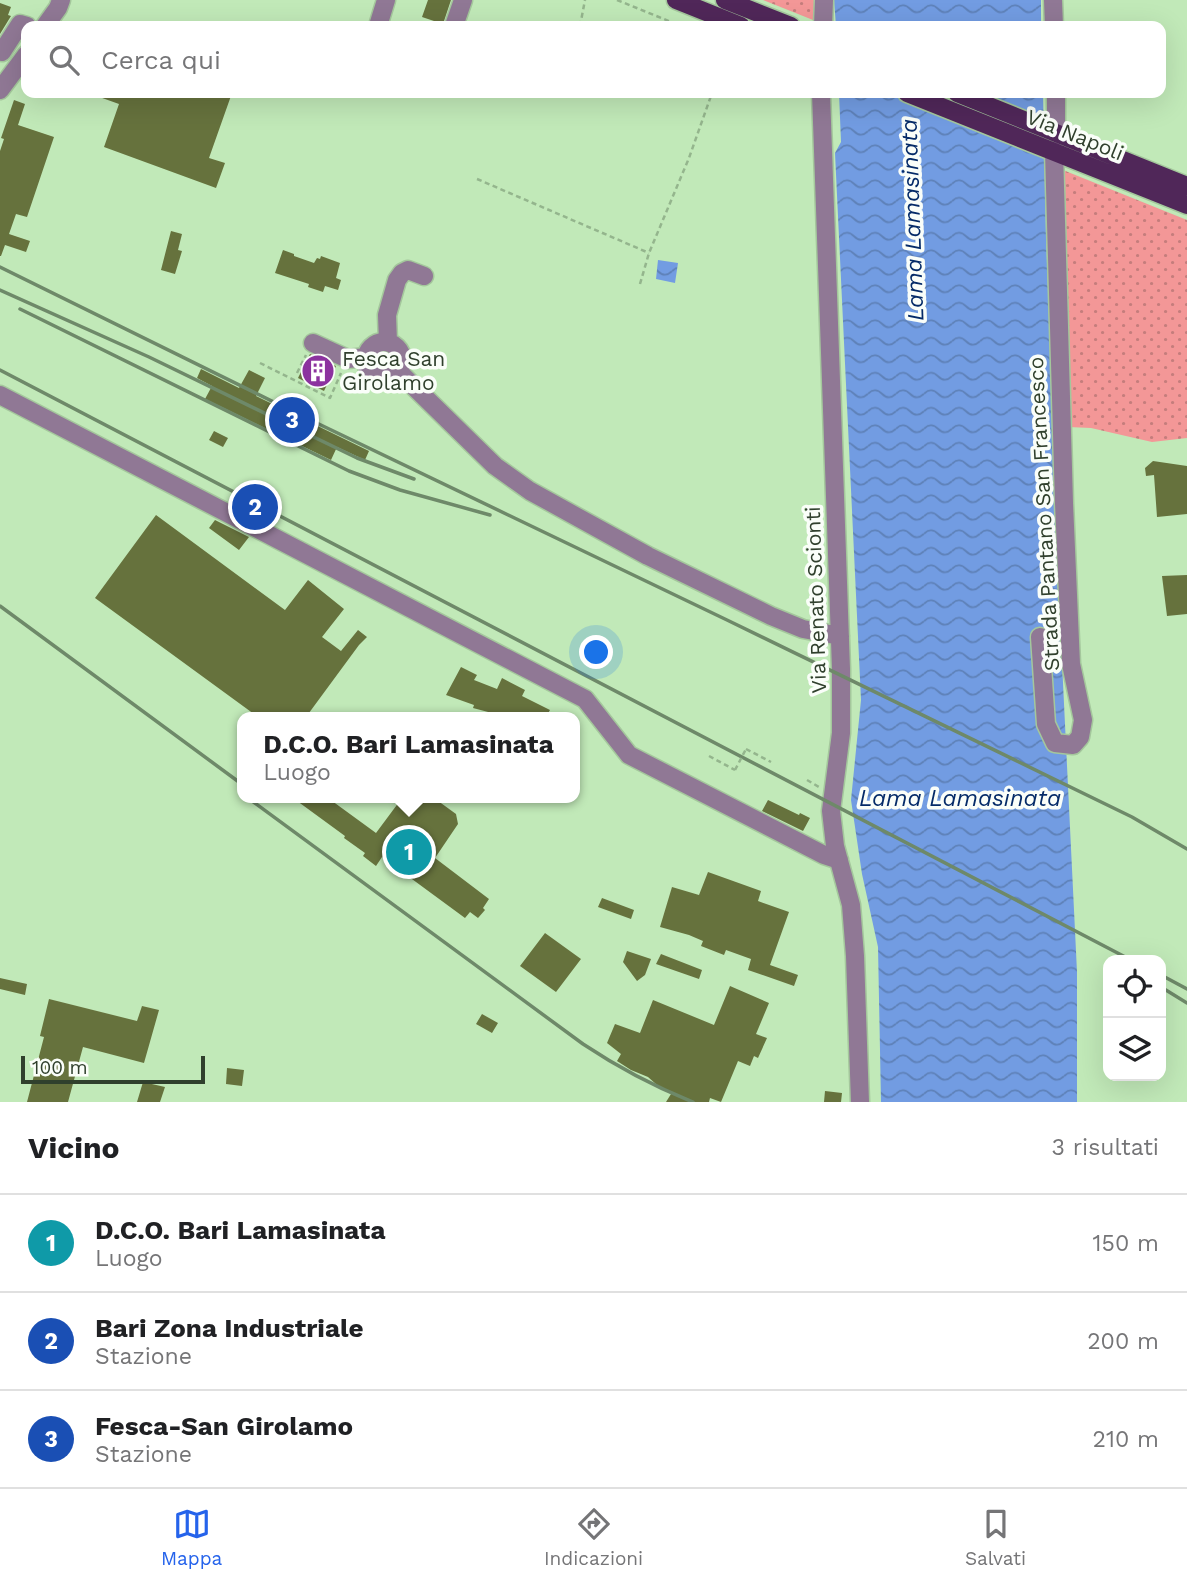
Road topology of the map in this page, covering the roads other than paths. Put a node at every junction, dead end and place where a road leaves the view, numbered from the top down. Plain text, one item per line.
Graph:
1 (61, 0) edge
2 (386, 0) edge
3 (463, 0) edge
4 (676, 0) edge
5 (725, 0) edge
6 (824, 0) edge
7 (1053, 0) edge
8 (48, 21) edge
9 (380, 21) edge
10 (456, 21) edge
11 (728, 21) edge
12 (778, 21) edge
13 (824, 21) edge
14 (1054, 21) edge
15 (21, 24) edge
16 (1, 53) edge
17 (21, 62) edge
18 (0, 90) edge
19 (821, 98) edge
20 (920, 98) edge
21 (970, 98) edge
22 (1056, 98) edge
23 (1056, 132) junction
24 (1054, 151) junction
25 (1187, 186) edge
26 (1187, 205) edge
27 (424, 276) dead end
28 (388, 342) junction
29 (309, 349) road end
30 (366, 357) junction
31 (399, 372) junction
32 (0, 395) edge
33 (840, 636) junction
34 (1041, 637) dead end
35 (839, 860) junction
36 (860, 1102) edge

1 - 8 street
2 - 9 street
3 - 10 street
4 - 11 main road
5 - 12 main road
6 - 13 street
7 - 14 street
15 - 16 street
17 - 18 street
19 - 33 street, Via Renato Scionti
20 - 24 main road, Via Napoli
21 - 23 main road, Via Napoli
22 - 23 street
23 - 25 main road, Via Napoli
24 - 26 main road, Via Napoli
24 - 34 street, Strada Pantano San Francesco
27 - 28 street
28 - 30 street
28 - 31 street
29 - 30 street
30 - 31 street
31 - 33 street
32 - 35 street
33 - 35 street, Via Renato Scionti
35 - 36 street, Via Renato Scionti

